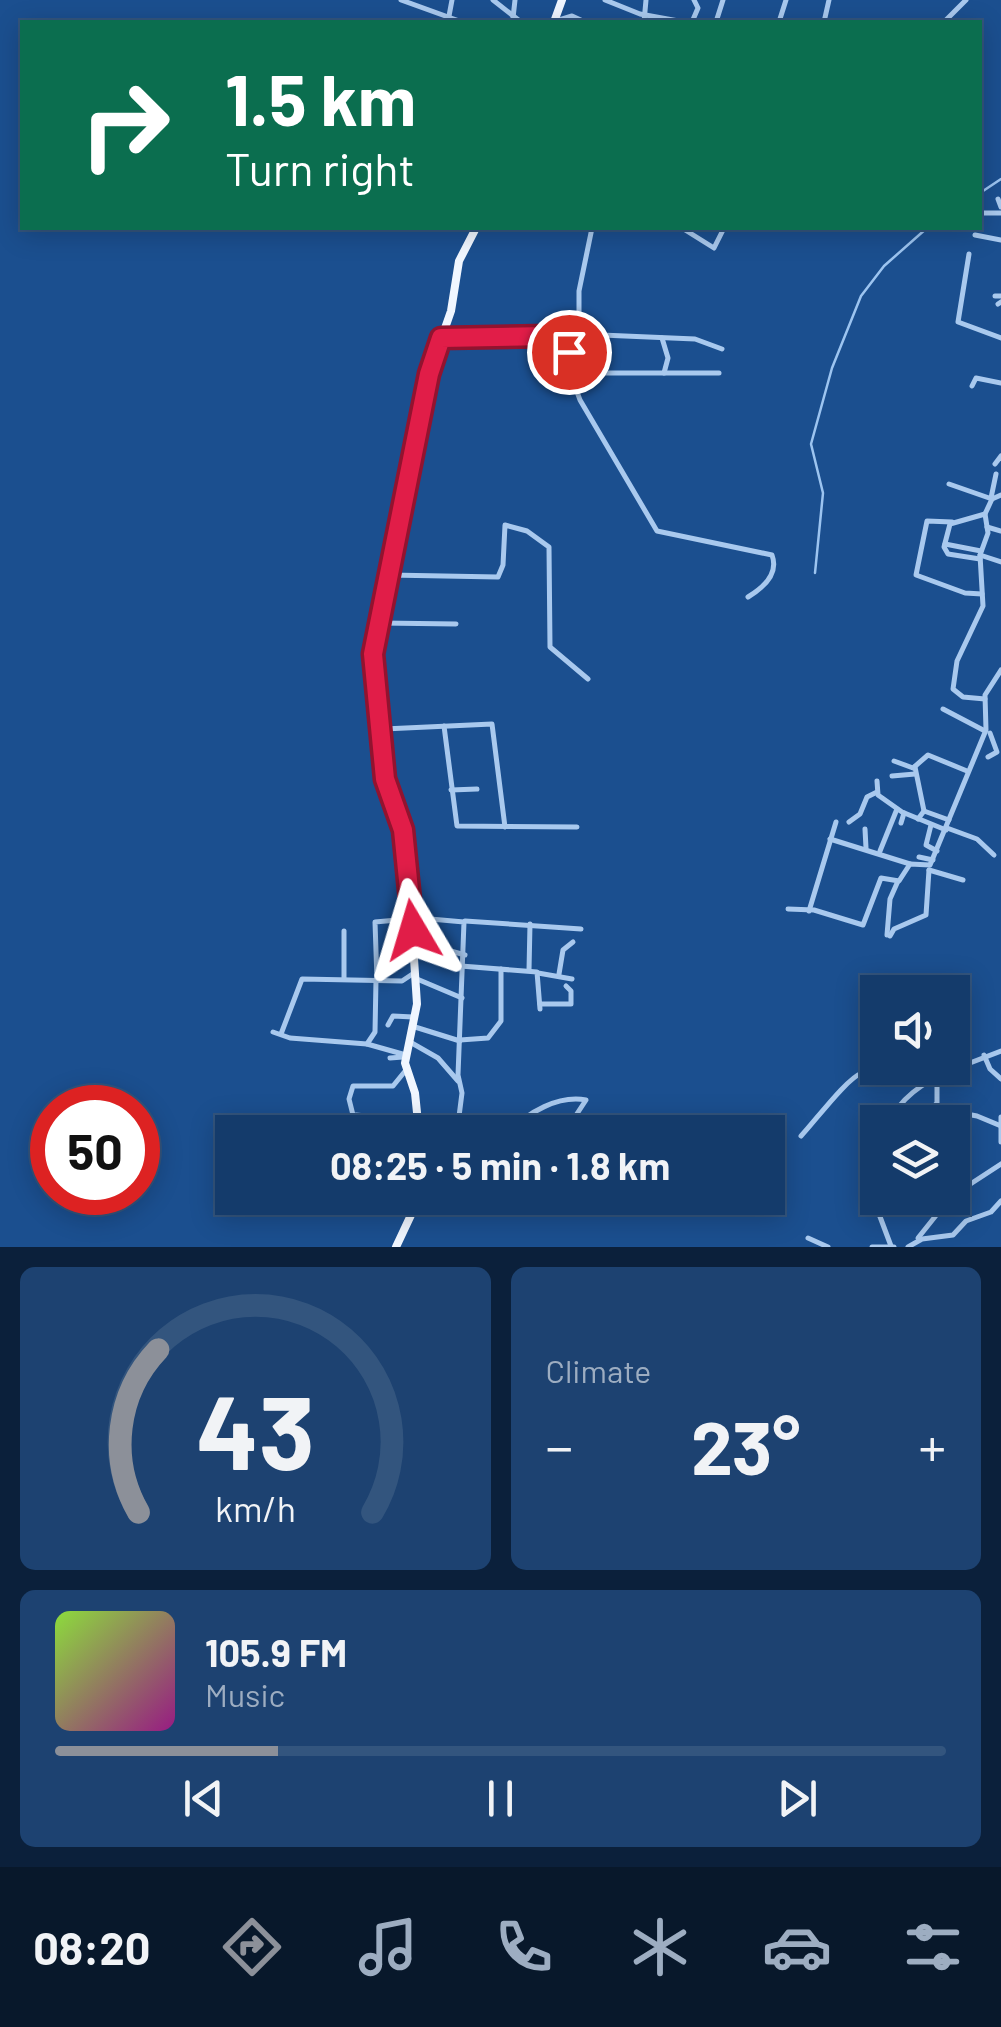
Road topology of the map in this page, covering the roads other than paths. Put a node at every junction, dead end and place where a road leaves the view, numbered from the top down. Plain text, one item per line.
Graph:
1 (401, 0) edge
2 (452, 0) edge
3 (493, 0) edge
4 (515, 0) edge
5 (562, 0) edge
6 (606, 0) edge
7 (646, 0) edge
8 (962, 1) edge
9 (620, 3) edge
10 (448, 18) edge
11 (509, 19) edge
12 (644, 19) edge
13 (558, 20) edge
14 (946, 20) edge
15 (998, 199) dead end
16 (1001, 210) edge
17 (475, 230) edge
18 (592, 230) edge
19 (685, 230) edge
20 (723, 230) edge
21 (975, 235) dead end
22 (1001, 240) edge
23 (970, 254) dead end
24 (578, 333) junction
25 (442, 336) junction
26 (662, 338) junction
27 (1001, 338) edge
28 (722, 350) dead end
29 (565, 353) junction
30 (571, 373) junction
31 (664, 373) junction
32 (719, 373) dead end
33 (588, 375) junction
34 (1001, 383) edge
35 (972, 386) dead end
36 (578, 395) junction
37 (1001, 456) edge
38 (994, 464) dead end
39 (996, 474) dead end
40 (950, 484) dead end
41 (996, 496) edge
42 (984, 514) junction
43 (952, 522) junction
44 (986, 527) junction
45 (1001, 529) edge
46 (981, 555) junction
47 (1001, 562) edge
48 (386, 576) junction
49 (982, 594) junction
50 (748, 597) dead end
51 (378, 623) junction
52 (456, 624) dead end
53 (1001, 670) edge
54 (588, 678) dead end
55 (985, 699) junction
56 (943, 709) dead end
57 (444, 726) junction
58 (384, 729) junction
59 (987, 732) junction
60 (1001, 736) edge
61 (988, 757) dead end
62 (894, 760) dead end
63 (915, 770) junction
64 (967, 771) junction
65 (892, 776) dead end
66 (876, 781) dead end
67 (477, 789) dead end
68 (451, 790) junction
69 (877, 792) junction
70 (897, 809) junction
71 (924, 811) junction
72 (904, 813) junction
73 (918, 819) junction
74 (950, 819) junction
75 (836, 822) dead end
76 (849, 822) dead end
77 (901, 823) dead end
78 (931, 825) junction
79 (505, 827) junction
80 (576, 827) dead end
81 (865, 829) dead end
82 (946, 829) junction
83 (830, 838) junction
84 (866, 848) junction
85 (938, 848) junction
86 (880, 851) junction
87 (994, 855) dead end
88 (919, 857) dead end
89 (933, 860) junction
90 (910, 864) junction
91 (928, 868) junction
92 (963, 880) dead end
93 (898, 881) junction
94 (788, 909) dead end
95 (809, 911) junction
96 (412, 920) junction
97 (463, 922) junction
98 (530, 924) junction
99 (581, 929) dead end
100 (413, 930) junction
101 (344, 931) dead end
102 (424, 932) dead end
103 (574, 942) dead end
104 (417, 953) junction
105 (465, 954) junction
106 (464, 968) junction
107 (501, 969) junction
108 (529, 970) junction
109 (538, 973) junction
110 (560, 974) junction
111 (417, 975) junction
112 (344, 979) junction
113 (572, 979) dead end
114 (376, 980) junction
115 (566, 986) dead end
116 (462, 998) junction
117 (416, 1016) junction
118 (388, 1025) dead end
119 (415, 1028) junction
120 (460, 1041) junction
121 (410, 1042) junction
122 (367, 1044) junction
123 (1001, 1051) edge
124 (406, 1055) junction
125 (984, 1055) junction
126 (390, 1058) dead end
127 (970, 1061) edge
128 (406, 1070) junction
129 (860, 1076) edge
130 (1001, 1079) edge
131 (458, 1081) junction
132 (926, 1085) edge
133 (900, 1105) edge
134 (353, 1115) edge
135 (418, 1115) edge
136 (459, 1115) edge
137 (526, 1115) edge
138 (576, 1115) edge
139 (1001, 1117) edge
140 (970, 1118) edge
141 (1000, 1126) edge
142 (801, 1136) dead end
143 (1001, 1142) edge
144 (1001, 1164) edge
145 (970, 1186) edge
146 (1001, 1201) edge
147 (412, 1215) edge
148 (881, 1215) edge
149 (937, 1215) edge
150 (808, 1238) dead end
151 (916, 1241) junction
152 (892, 1246) edge
153 (396, 1247) edge
154 (828, 1247) edge
155 (872, 1247) edge
156 (908, 1247) edge

1 - 10 street
2 - 10 street
3 - 11 street
4 - 11 street
5 - 13 main road
6 - 9 street
7 - 12 street
8 - 14 street
9 - 12 street
15 - 16 street
17 - 25 main road
18 - 24 street
19 - 20 street
21 - 22 street
23 - 27 street
24 - 25 street
24 - 26 street
24 - 29 street
25 - 29 street
25 - 48 main road
26 - 28 street
26 - 31 street
29 - 30 street
30 - 33 street
30 - 36 street
31 - 32 street
31 - 33 street
33 - 36 street
34 - 35 street
36 - 50 street
37 - 38 street
39 - 41 street
40 - 41 street
41 - 42 street
42 - 43 street
42 - 44 street
43 - 46 street
43 - 49 street
44 - 45 street
44 - 46 street
46 - 47 street
46 - 49 street
48 - 51 main road
48 - 54 street
49 - 55 street
51 - 52 street
51 - 58 main road
53 - 55 street
55 - 59 street
56 - 59 street
57 - 58 street
57 - 68 street
57 - 79 street
58 - 96 main road
59 - 60 street
59 - 61 street
59 - 64 street
62 - 63 street
63 - 64 street
63 - 65 street
63 - 71 street
64 - 74 street
66 - 69 street
67 - 68 street
68 - 79 street
69 - 70 street
69 - 76 street
70 - 72 street
70 - 86 street
71 - 73 street
71 - 74 street
72 - 73 street
72 - 77 street
73 - 78 street
74 - 82 street
75 - 83 street
78 - 82 street
78 - 85 street
79 - 80 street
81 - 84 street
82 - 85 street
82 - 87 street
83 - 84 street
83 - 95 street
84 - 86 street
85 - 89 street
86 - 90 street
88 - 89 street
89 - 91 street
90 - 91 street
90 - 93 street
91 - 92 street
91 - 93 street
93 - 95 street
94 - 95 street
96 - 97 street
96 - 100 main road
96 - 114 street
97 - 98 street
97 - 105 street
98 - 99 street
98 - 108 street
100 - 102 street
100 - 104 main road
101 - 112 street
103 - 110 street
104 - 105 street
104 - 106 street
104 - 111 main road
105 - 106 street
106 - 107 street
106 - 116 street
107 - 108 street
107 - 120 street
108 - 109 street
109 - 110 street
109 - 115 street
110 - 113 street
111 - 114 street
111 - 116 street
111 - 117 main road
112 - 114 street
112 - 122 street
114 - 122 street
116 - 120 street
117 - 118 street
117 - 119 main road
119 - 120 street
119 - 121 main road
120 - 131 street
121 - 124 main road
121 - 131 street
122 - 124 street
123 - 125 street
124 - 126 street
124 - 128 main road
125 - 127 street
125 - 130 street
128 - 134 street
128 - 135 main road
129 - 142 street
131 - 136 street
132 - 133 street
137 - 138 street
139 - 141 street
140 - 141 street
141 - 143 street
144 - 145 street
146 - 151 street
147 - 153 main road
148 - 152 street
149 - 151 street
150 - 154 street
151 - 156 street
152 - 155 street

